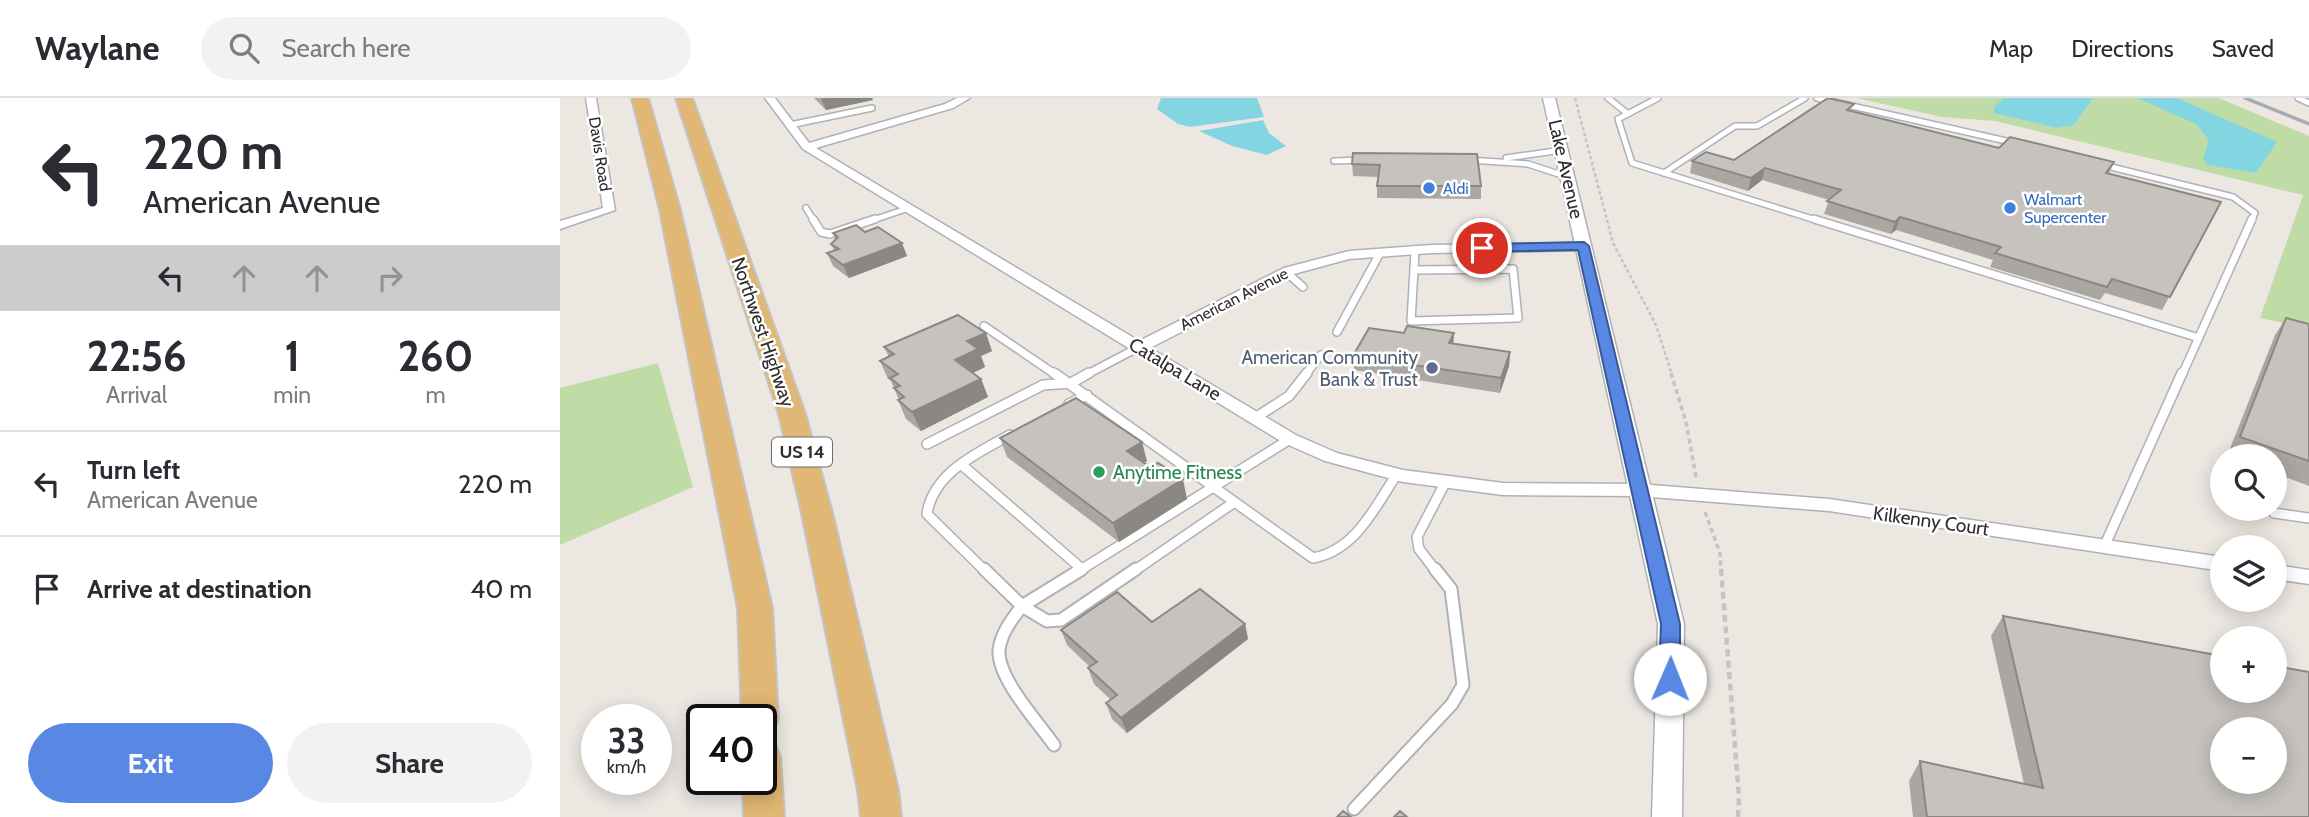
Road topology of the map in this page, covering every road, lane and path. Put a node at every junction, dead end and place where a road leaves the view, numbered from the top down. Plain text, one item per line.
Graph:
1 (591, 98) edge
2 (640, 98) edge
3 (684, 98) edge
4 (769, 98) edge
5 (965, 98) edge
6 (1549, 98) edge
7 (1575, 98) edge
8 (1608, 98) edge
9 (1658, 98) edge
10 (1805, 98) edge
11 (1817, 98) edge
12 (2298, 98) edge
13 (2309, 103) edge
14 (872, 108) dead end
15 (1628, 114) junction
16 (790, 125) junction
17 (2018, 144) edge
18 (807, 147) junction
19 (1562, 150) junction
20 (1334, 160) dead end
21 (1374, 160) edge
22 (1467, 160) edge
23 (1494, 160) junction
24 (2098, 164) edge
25 (1664, 173) junction
26 (1568, 177) junction
27 (806, 208) dead end
28 (909, 208) junction
29 (560, 225) edge
30 (1584, 246) junction
31 (1415, 250) junction
32 (1380, 253) junction
33 (1414, 270) junction
34 (1286, 272) junction
35 (1303, 287) dead end
36 (984, 326) dead end
37 (1337, 332) dead end
38 (2199, 338) junction
39 (1139, 347) junction
40 (1321, 355) dead end
41 (1071, 383) junction
42 (1087, 395) junction
43 (1063, 407) edge
44 (1255, 418) junction
45 (1016, 432) edge
46 (1290, 439) junction
47 (927, 444) dead end
48 (961, 465) junction
49 (1397, 474) junction
50 (1446, 481) junction
51 (1212, 487) junction
52 (1639, 491) junction
53 (1699, 495) junction
54 (1233, 503) junction
55 (2287, 515) edge
56 (2309, 518) edge
57 (2104, 547) junction
58 (2210, 562) edge
59 (1082, 569) junction
60 (2287, 574) edge
61 (2309, 577) edge
62 (1023, 606) junction
63 (759, 704) edge
64 (1054, 745) dead end
65 (763, 795) edge
66 (1354, 809) dead end
67 (764, 817) edge
68 (881, 817) edge
69 (1667, 817) edge
70 (1738, 817) edge

1 - 29 street, Davis Road
2 - 63 main road
3 - 68 main road, Northwest Highway / US 14
4 - 16 street, Catalpa Lane
5 - 18 street
6 - 19 street, Lake Avenue
7 - 53 path
8 - 15 lane
9 - 15 lane
10 - 25 lane
11 - 17 lane
12 - 13 lane
14 - 16 lane
15 - 25 lane
16 - 18 street, Catalpa Lane
18 - 28 street, Catalpa Lane
19 - 23 lane
19 - 26 street, Lake Avenue
20 - 21 lane
22 - 23 lane
23 - 26 lane
24 - 38 lane
25 - 38 lane
26 - 30 street, Lake Avenue
27 - 28 lane
28 - 39 street, Catalpa Lane
30 - 31 street, American Avenue
30 - 52 street, Lake Avenue
31 - 32 street, American Avenue
31 - 33 lane
32 - 34 street, American Avenue
32 - 37 lane
33 - 33 lane
34 - 35 lane
34 - 39 street, American Avenue
36 - 41 lane
38 - 57 lane
39 - 41 lane
39 - 44 street, Catalpa Lane
40 - 44 lane
41 - 42 lane
41 - 47 lane
42 - 43 lane
42 - 51 lane
44 - 46 street, Catalpa Lane
45 - 48 lane
46 - 49 street, Catalpa Lane
46 - 51 lane
48 - 59 lane
48 - 62 lane
49 - 50 street, Catalpa Lane
49 - 54 lane
50 - 52 street, Catalpa Lane
50 - 66 lane
51 - 54 lane
51 - 59 lane
52 - 53 street, Kilkenny Court
52 - 69 street, Lake Avenue
53 - 57 street, Kilkenny Court
53 - 70 path
54 - 62 lane
55 - 56 lane
57 - 58 street, Kilkenny Court
59 - 62 lane
60 - 61 street
62 - 64 lane
65 - 67 main road

